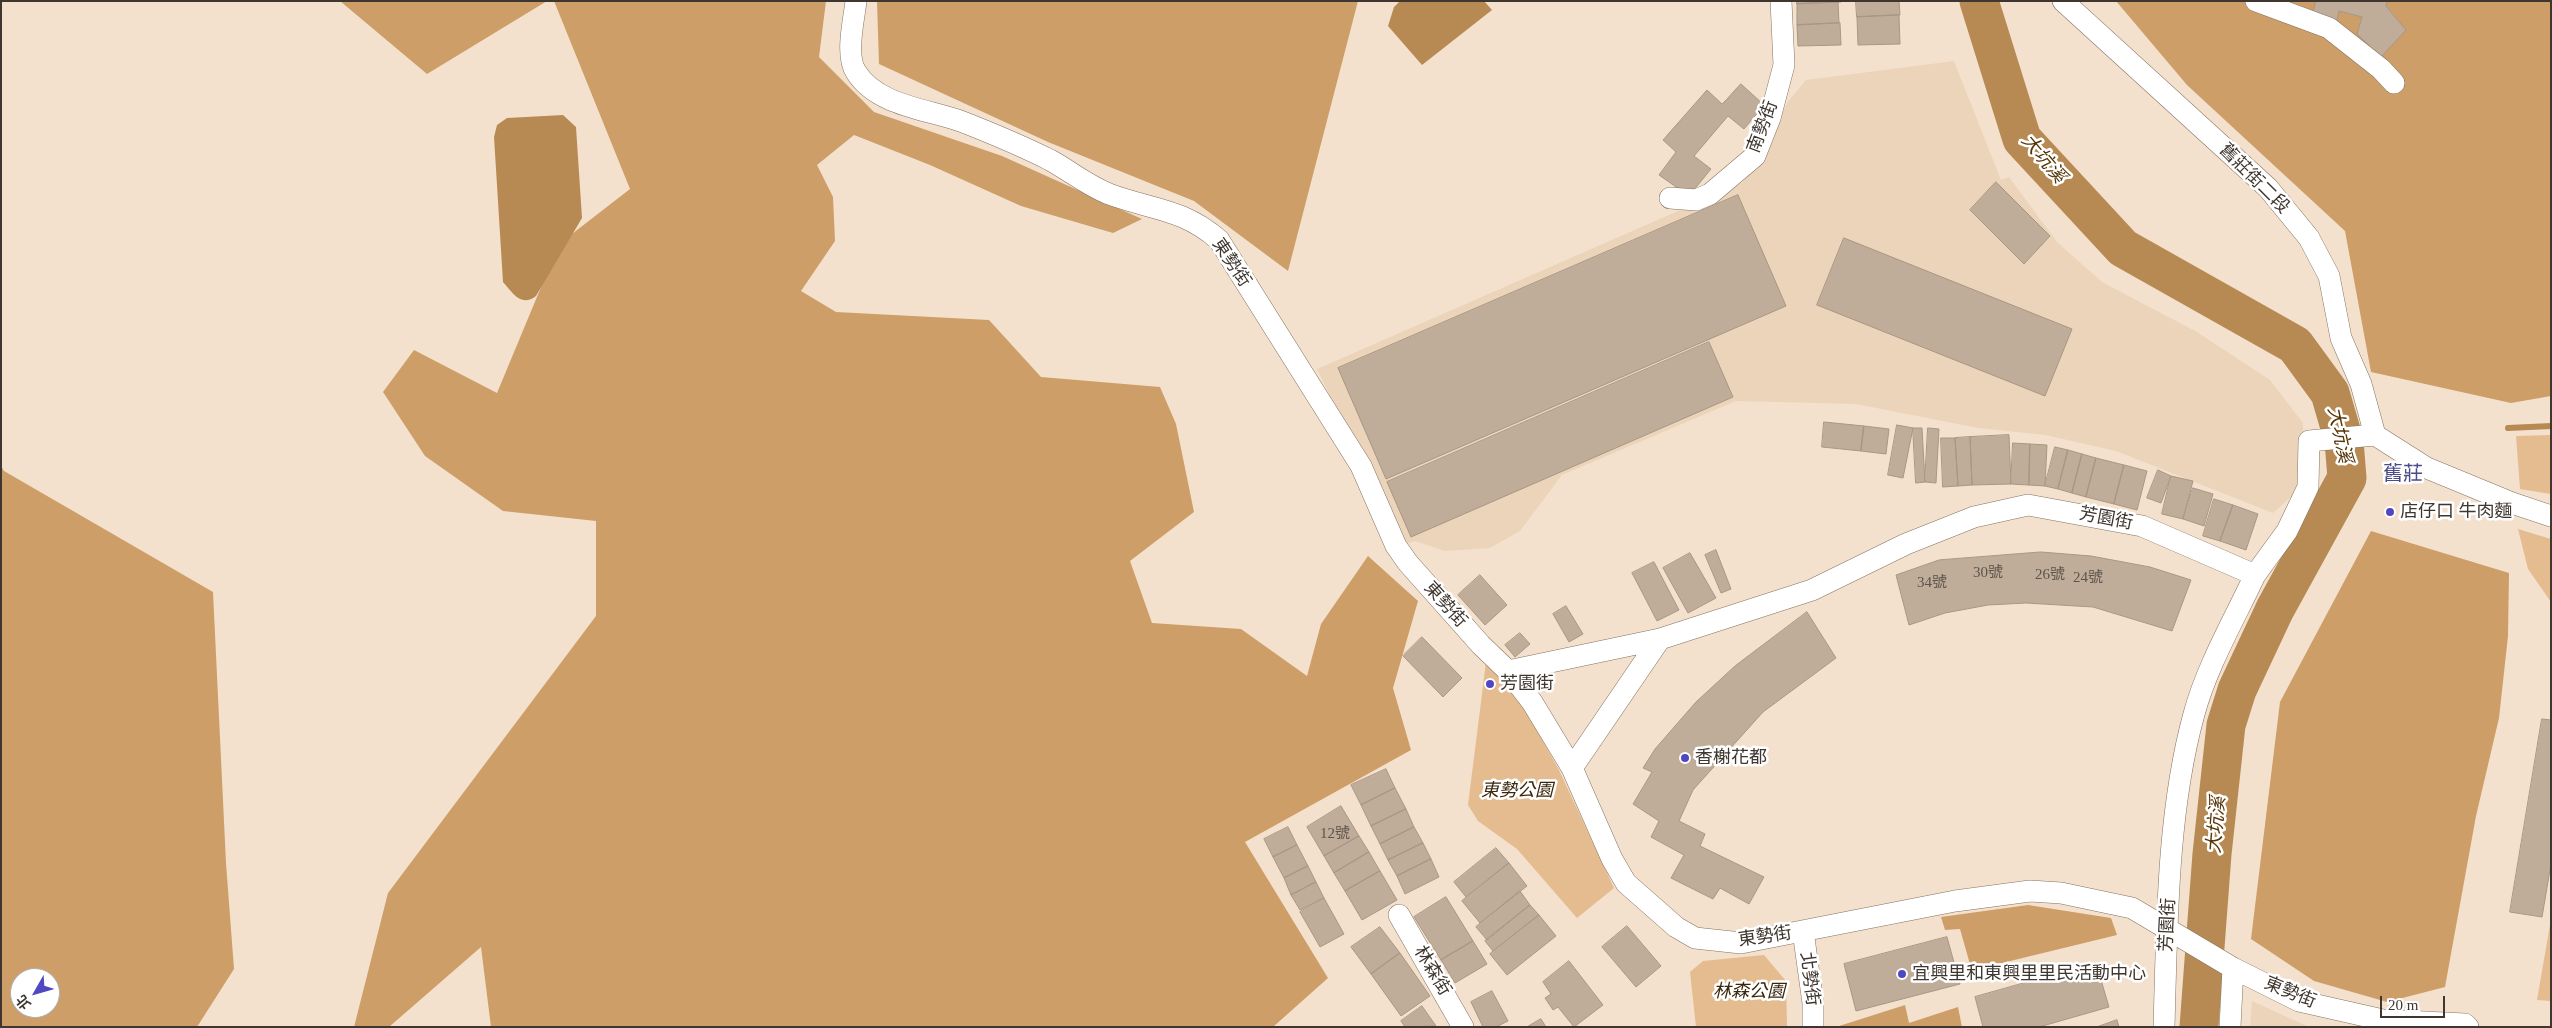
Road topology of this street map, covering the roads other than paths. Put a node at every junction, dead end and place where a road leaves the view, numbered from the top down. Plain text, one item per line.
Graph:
1 (856, 1) edge
2 (1781, 1) edge
3 (2063, 1) edge
4 (2256, 1) edge
5 (2394, 84) dead end
6 (1670, 198) dead end
7 (2368, 436) junction
8 (2551, 516) edge
9 (2255, 575) junction
10 (1660, 639) junction
11 (1508, 671) junction
12 (1572, 768) junction
13 (1399, 915) dead end
14 (2167, 927) junction
15 (1802, 931) junction
16 (2233, 968) junction
17 (1463, 1027) edge
18 (1813, 1027) edge
19 (2164, 1027) edge
20 (2230, 1027) edge
21 (2468, 1027) edge

1 - 11 street, 東勢街
2 - 6 street, 南勢街
3 - 7 street, 舊莊街二段
4 - 5 street
7 - 8 street
7 - 9 street
9 - 10 street, 芳園街
9 - 14 street, 芳園街
10 - 11 street, 芳園街
10 - 12 street
11 - 12 street, 東勢街
12 - 15 street, 東勢街
13 - 17 street, 林森街
14 - 15 street, 東勢街
14 - 16 street, 東勢街
14 - 19 street, 芳園街
15 - 18 street, 北勢街
16 - 20 street
16 - 21 street, 東勢街

